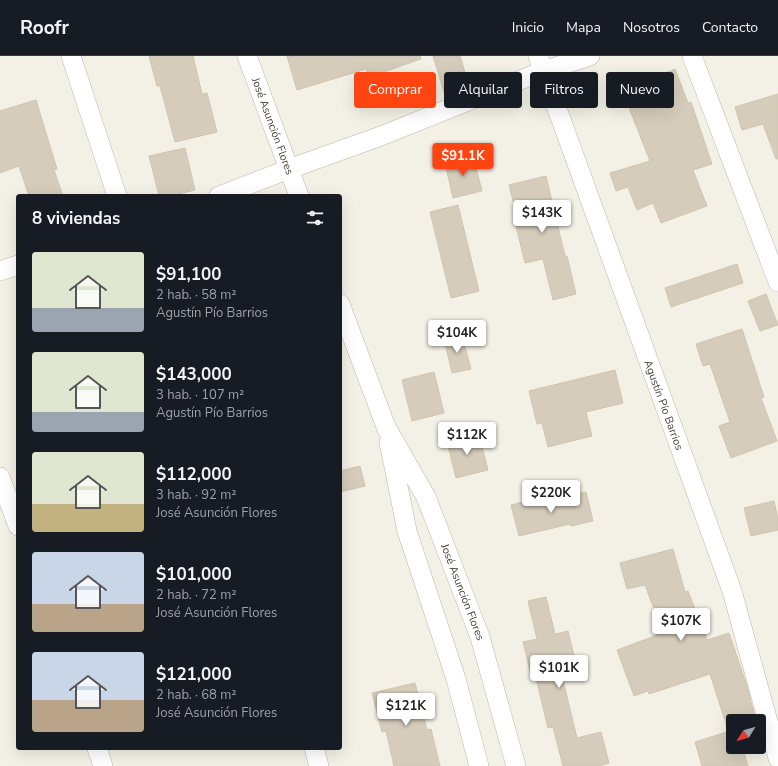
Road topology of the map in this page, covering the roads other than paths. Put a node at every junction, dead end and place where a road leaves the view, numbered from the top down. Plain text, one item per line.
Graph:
1 (71, 56) edge
2 (247, 56) edge
3 (590, 56) edge
4 (692, 56) edge
5 (540, 63) edge
6 (289, 169) junction
7 (116, 194) edge
8 (224, 194) edge
9 (298, 194) edge
10 (16, 267) edge
11 (0, 271) edge
12 (778, 282) edge
13 (342, 309) edge
14 (386, 427) junction
15 (0, 477) edge
16 (16, 521) edge
17 (98, 750) edge
18 (315, 750) edge
19 (778, 758) edge
20 (103, 766) edge
21 (319, 766) edge
22 (480, 766) edge
23 (516, 766) edge

1 - 7 street
2 - 6 street, José Asunción Flores
3 - 5 street
4 - 12 street
5 - 6 street
5 - 19 street, Agustín Pío Barrios
6 - 8 street
6 - 9 street, José Asunción Flores
10 - 11 street
13 - 14 street, José Asunción Flores
14 - 22 street, José Asunción Flores
14 - 23 street, José Asunción Flores
15 - 16 street
17 - 20 street
18 - 21 street

